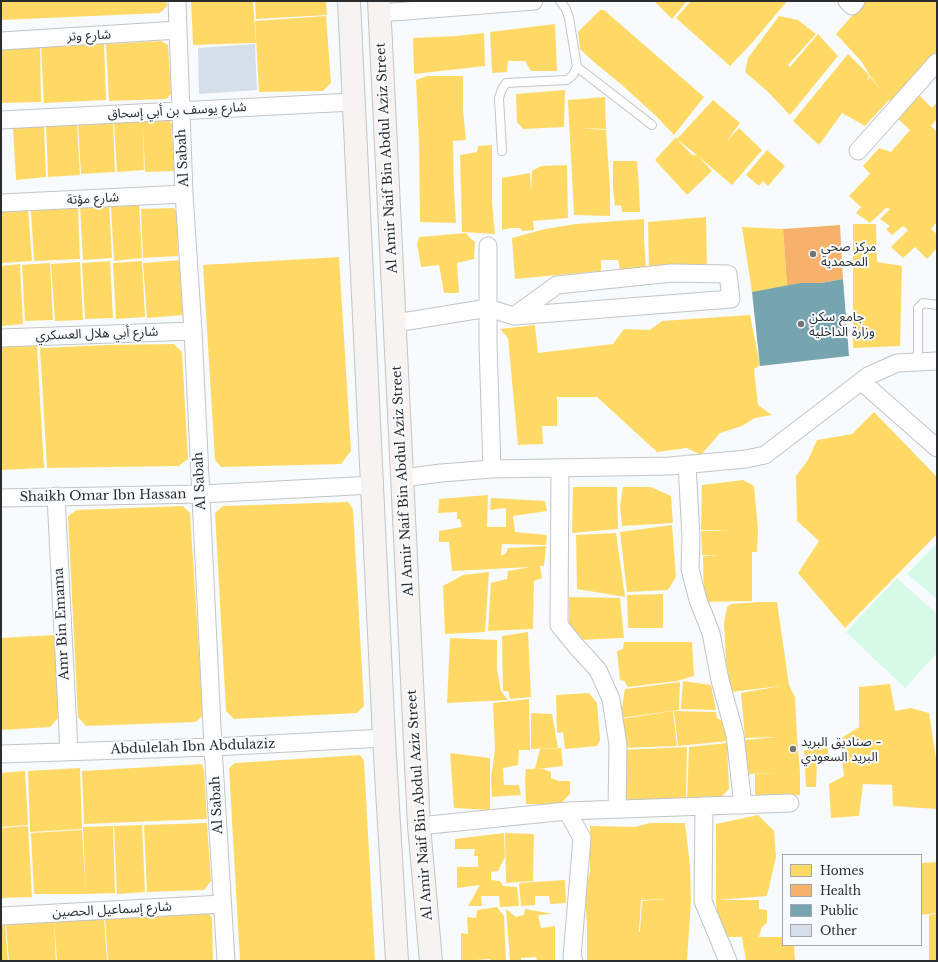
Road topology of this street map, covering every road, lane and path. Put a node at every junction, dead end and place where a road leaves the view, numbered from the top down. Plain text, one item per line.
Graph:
1 (177, 1) edge
2 (349, 1) edge
3 (534, 1) edge
4 (560, 1) edge
5 (847, 1) edge
6 (856, 1) edge
7 (380, 7) edge
8 (178, 30) junction
9 (1, 41) edge
10 (937, 62) edge
11 (577, 67) junction
12 (352, 102) junction
13 (181, 111) junction
14 (1, 120) edge
15 (652, 125) dead end
16 (502, 151) dead end
17 (858, 151) dead end
18 (184, 194) junction
19 (1, 203) edge
20 (488, 246) dead end
21 (937, 305) edge
22 (488, 308) junction
23 (514, 316) junction
24 (396, 323) junction
25 (193, 331) junction
26 (1, 338) edge
27 (937, 361) edge
28 (918, 362) junction
29 (862, 382) junction
30 (937, 448) edge
31 (687, 464) junction
32 (560, 468) junction
33 (492, 470) junction
34 (403, 478) junction
35 (372, 485) junction
36 (201, 494) junction
37 (56, 496) junction
38 (1, 498) edge
39 (384, 738) junction
40 (213, 747) junction
41 (69, 751) junction
42 (1, 754) edge
43 (790, 803) dead end
44 (743, 805) junction
45 (704, 806) junction
46 (618, 809) junction
47 (566, 811) junction
48 (419, 826) junction
49 (222, 904) junction
50 (1, 916) edge
51 (226, 961) edge
52 (396, 961) edge
53 (431, 961) edge
54 (574, 961) edge
55 (728, 961) edge

1 - 8 street, Al Sabah
2 - 12 street
3 - 7 street
4 - 11 lane
5 - 6 street
7 - 24 street, Al Amir Naif Bin Abdul Aziz Street
8 - 9 street, شارع وتر
8 - 13 street, Al Sabah
10 - 17 street
11 - 15 lane
11 - 16 lane
12 - 13 street, شارع يوسف بن أبي إسحاق
12 - 35 street
13 - 14 street, شارع يوسف بن أبي إسحاق
13 - 18 street, Al Sabah
18 - 19 street, شارع مؤتة
18 - 25 street, Al Sabah
20 - 22 street
21 - 28 lane
22 - 23 street
22 - 24 street
22 - 33 street
23 - 23 street
24 - 34 street, Al Amir Naif Bin Abdul Aziz Street
25 - 26 street, شارع أبي هلال العسكري
25 - 36 street, Al Sabah
27 - 28 street
28 - 29 street
29 - 30 street
29 - 31 street
31 - 32 street
31 - 44 street
32 - 33 street
32 - 46 street
33 - 34 street
34 - 48 street, Al Amir Naif Bin Abdul Aziz Street
35 - 36 street, Shaikh Omar Ibn Hassan
35 - 39 street
36 - 37 street, Shaikh Omar Ibn Hassan
36 - 40 street, Al Sabah
37 - 38 street, Shaikh Omar Ibn Hassan
37 - 41 street, Amr Bin Emama
39 - 40 street, Abdulelah Ibn Abdulaziz
39 - 52 street
40 - 41 street, Abdulelah Ibn Abdulaziz
40 - 49 street, Al Sabah
41 - 42 street, Abdulelah Ibn Abdulaziz
43 - 44 street
44 - 45 street
45 - 46 street
45 - 55 street
46 - 47 street
47 - 48 street
47 - 54 street
48 - 53 street, Al Amir Naif Bin Abdul Aziz Street
49 - 50 street, شارع إسماعيل الحصين
49 - 51 street, Al Sabah

